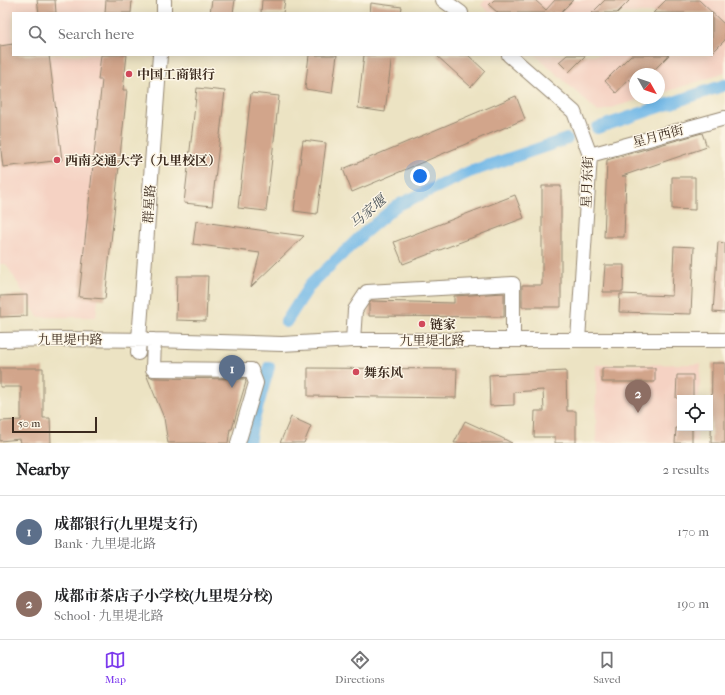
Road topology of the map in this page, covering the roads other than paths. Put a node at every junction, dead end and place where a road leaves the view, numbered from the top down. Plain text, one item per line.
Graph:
1 (164, 0) edge
2 (164, 12) edge
3 (160, 56) edge
4 (510, 56) edge
5 (725, 118) edge
6 (590, 155) junction
7 (0, 340) edge
8 (154, 340) junction
9 (353, 340) junction
10 (513, 340) junction
11 (578, 340) junction
12 (725, 340) edge
13 (139, 346) junction
14 (238, 443) edge

1 - 2 street
3 - 13 street, 群星路
4 - 6 street, 星月东街
5 - 6 street, 星月西街
6 - 11 street, 星月东街
7 - 13 street, 九里堤中路
8 - 9 street, 九里堤北路
8 - 13 street, 九里堤北路
8 - 14 street
9 - 10 street, 九里堤北路
9 - 10 street
10 - 11 street, 九里堤北路
11 - 12 street, 九里堤北路

